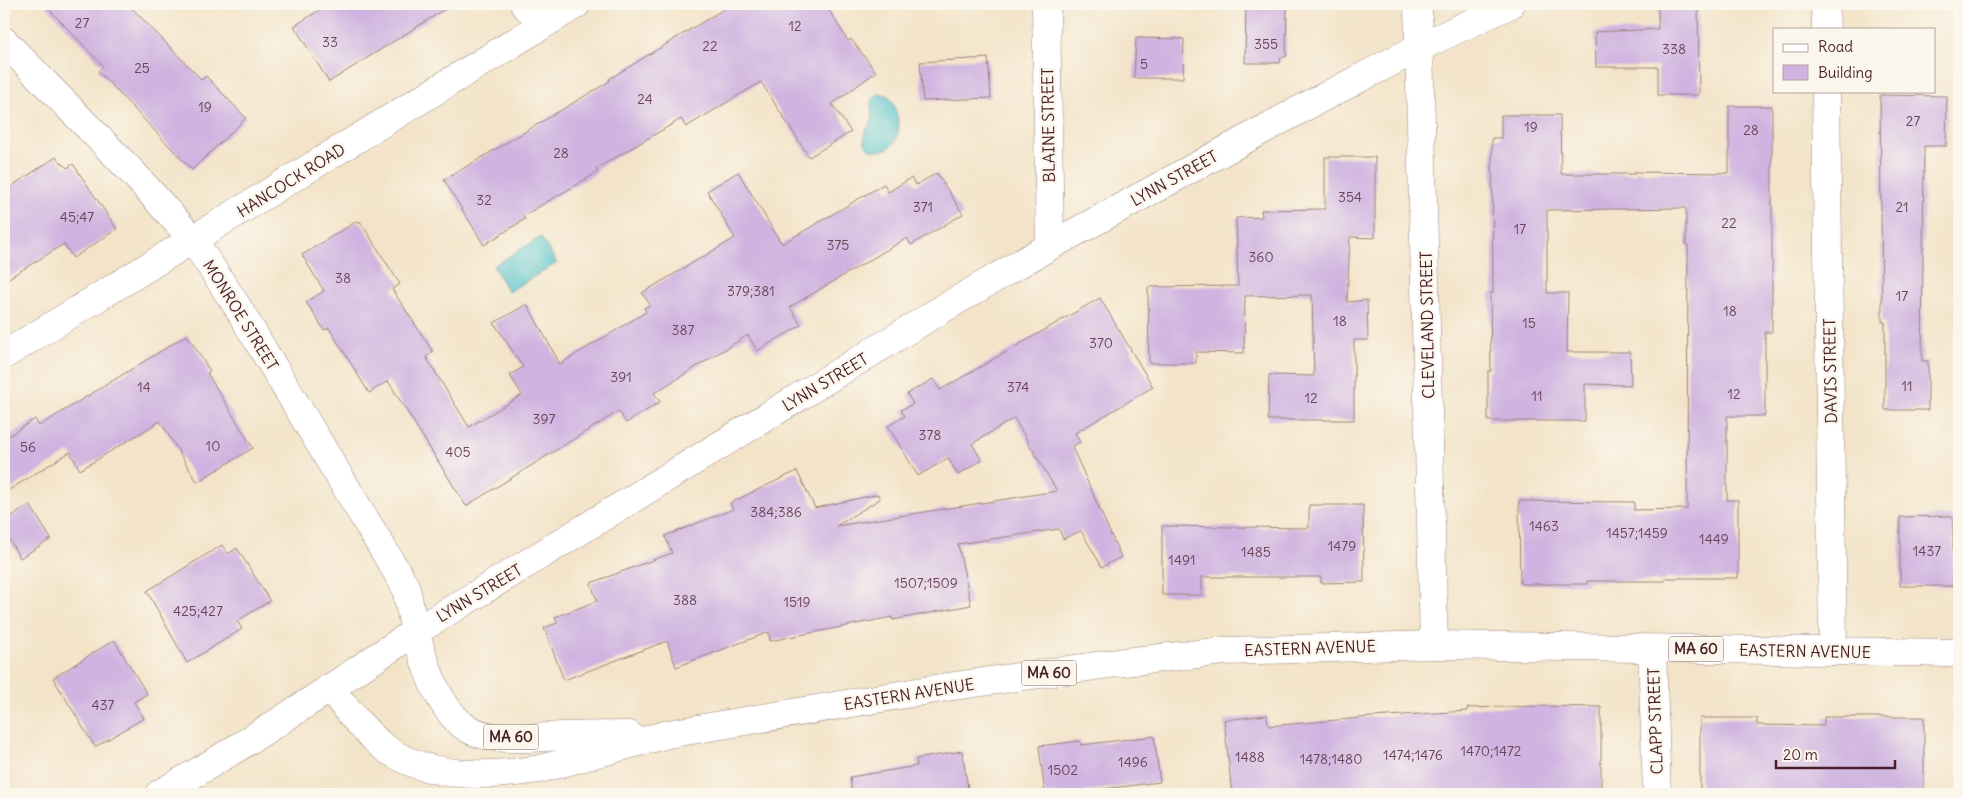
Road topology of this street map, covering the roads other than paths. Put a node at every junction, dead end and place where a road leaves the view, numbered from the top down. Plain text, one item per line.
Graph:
1 (524, 4) edge
2 (577, 4) edge
3 (1046, 4) edge
4 (1418, 4) edge
5 (1511, 4) edge
6 (1825, 4) edge
7 (544, 24) junction
8 (1826, 28) edge
9 (4, 41) edge
10 (1420, 47) junction
11 (1826, 92) edge
12 (193, 240) junction
13 (1050, 246) junction
14 (4, 354) edge
15 (415, 632) junction
16 (1434, 646) junction
17 (1652, 649) junction
18 (1833, 651) junction
19 (1959, 653) edge
20 (329, 688) junction
21 (668, 734) junction
22 (159, 794) edge
23 (1657, 794) edge

1 - 7 main road
2 - 7 main road, HANCOCK ROAD
3 - 13 main road, BLAINE STREET
4 - 10 main road, CLEVELAND STREET
5 - 10 main road, LYNN STREET
6 - 8 main road
7 - 12 main road, HANCOCK ROAD
9 - 12 main road, MONROE STREET
10 - 13 main road, LYNN STREET
10 - 16 main road, CLEVELAND STREET
11 - 18 main road, DAVIS STREET
12 - 14 main road, HANCOCK ROAD
12 - 15 main road, MONROE STREET
13 - 15 main road, LYNN STREET
15 - 20 main road, LYNN STREET
15 - 21 main road, EASTERN AVENUE / MA 60
16 - 17 main road, EASTERN AVENUE / MA 60
16 - 21 main road, EASTERN AVENUE / MA 60
17 - 18 main road, EASTERN AVENUE / MA 60
17 - 23 main road, CLAPP STREET
18 - 19 main road, EASTERN AVENUE / MA 60
20 - 21 main road, EASTERN AVENUE / MA 60
20 - 22 main road, LYNN STREET

